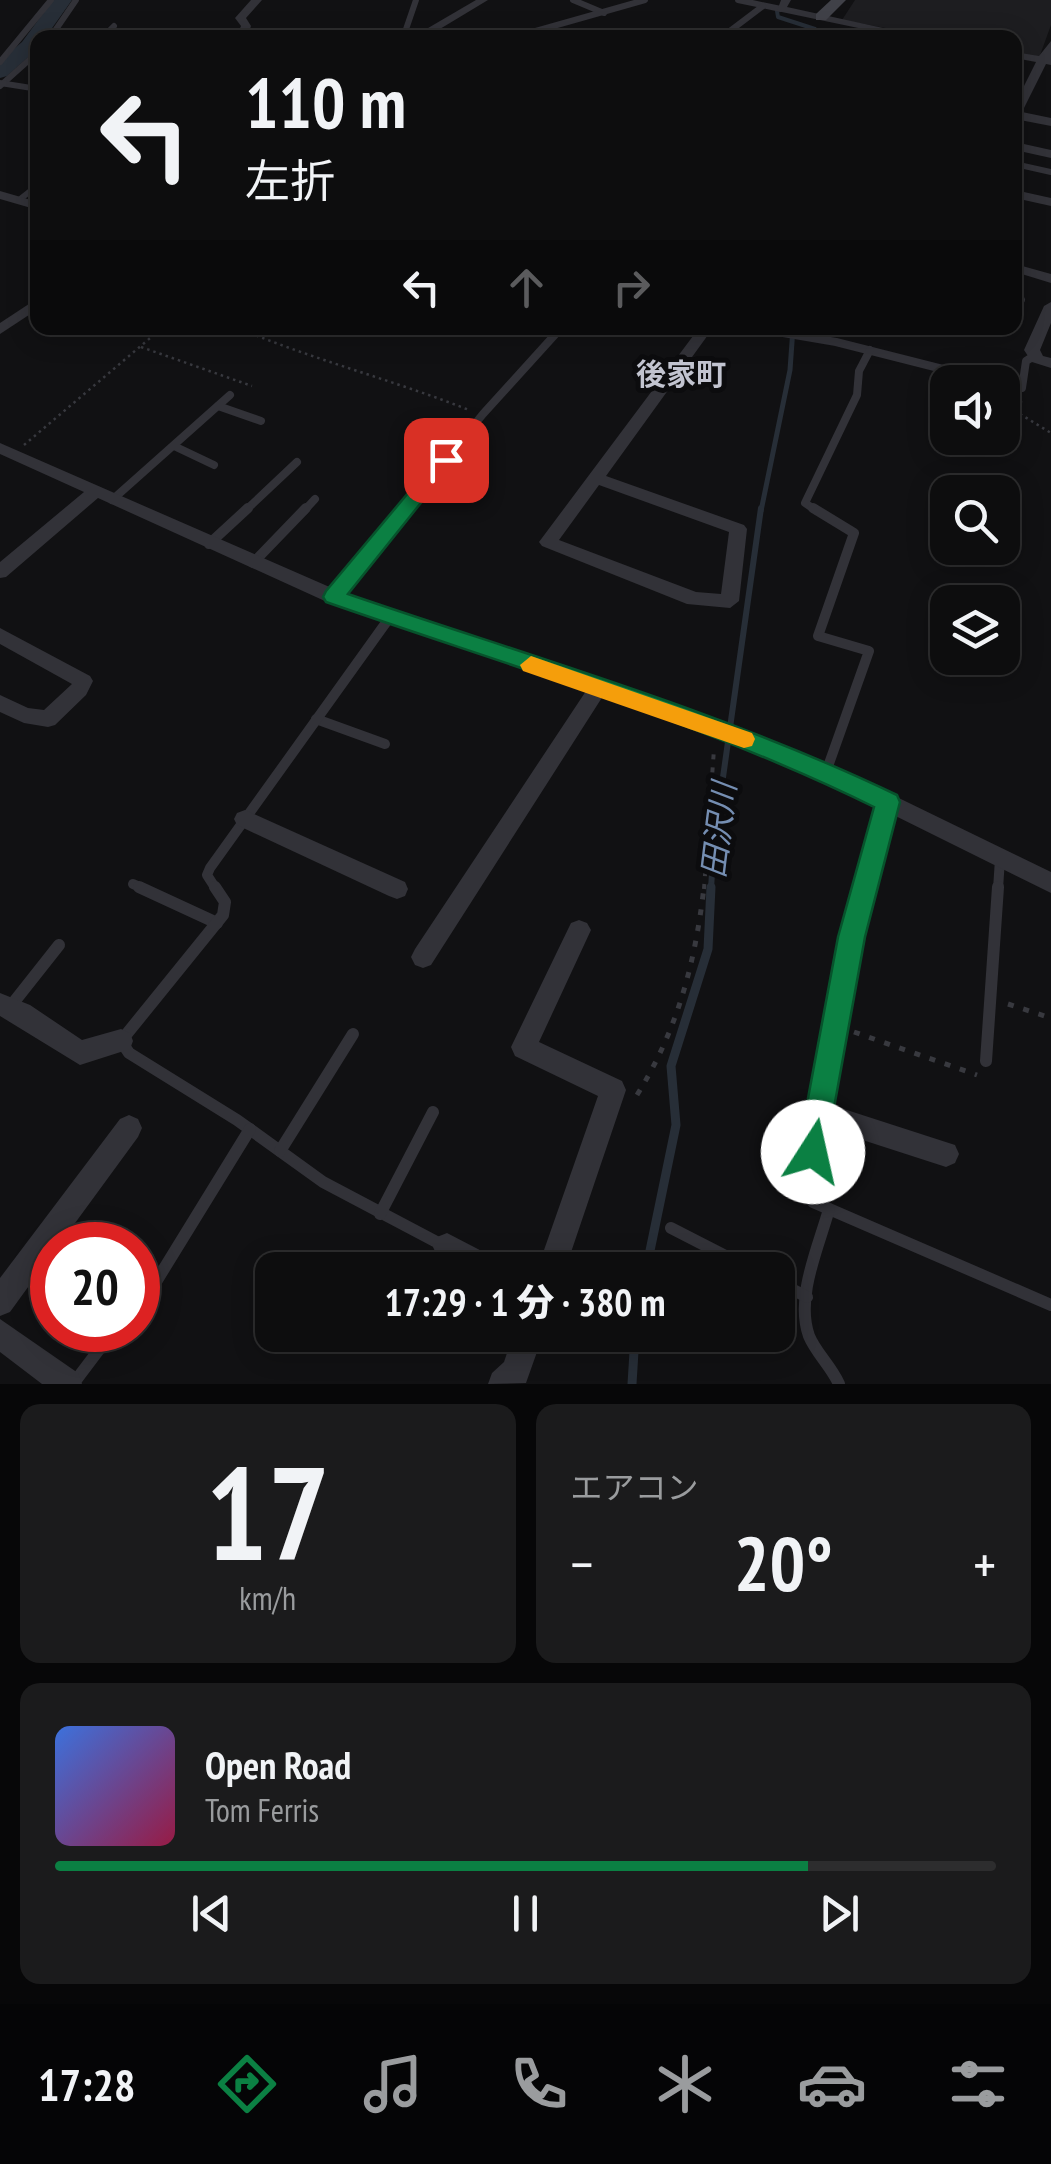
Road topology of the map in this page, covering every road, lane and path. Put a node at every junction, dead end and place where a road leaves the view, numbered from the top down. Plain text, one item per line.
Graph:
1 (51, 0) edge
2 (76, 0) edge
3 (258, 0) edge
4 (416, 0) edge
5 (573, 0) edge
6 (646, 0) edge
7 (738, 0) edge
8 (839, 0) edge
9 (456, 2) edge
10 (478, 3) edge
11 (784, 4) edge
12 (763, 6) junction
13 (605, 14) junction
14 (821, 17) junction
15 (114, 26) dead end
16 (55, 30) edge
17 (110, 30) edge
18 (244, 30) edge
19 (406, 30) edge
20 (430, 30) edge
21 (540, 30) edge
22 (731, 30) edge
23 (885, 30) edge
24 (1051, 44) edge
25 (1022, 56) edge
26 (30, 59) edge
27 (1048, 61) edge
28 (0, 62) edge
29 (1, 84) edge
30 (30, 88) edge
31 (1022, 102) edge
32 (1022, 110) edge
33 (1051, 122) edge
34 (1022, 148) edge
35 (1051, 154) edge
36 (1022, 166) edge
37 (1051, 172) edge
38 (30, 192) edge
39 (0, 196) edge
40 (1022, 196) edge
41 (20, 200) junction
42 (1051, 202) edge
43 (30, 203) edge
44 (1022, 270) edge
45 (1051, 279) edge
46 (1051, 306) edge
47 (30, 308) edge
48 (1047, 324) edge
49 (0, 330) edge
50 (154, 335) edge
51 (255, 335) edge
52 (555, 335) edge
53 (700, 335) edge
54 (804, 335) edge
55 (811, 336) joint
56 (141, 347) junction
57 (870, 350) junction
58 (1034, 356) junction
59 (1051, 363) edge
60 (930, 365) edge
61 (252, 386) dead end
62 (1021, 388) joint
63 (230, 395) dead end
64 (218, 406) junction
65 (483, 414) junction
66 (261, 421) dead end
67 (1051, 434) edge
68 (174, 446) junction
69 (7, 451) edge
70 (298, 462) dead end
71 (214, 465) dead end
72 (596, 478) junction
73 (104, 496) junction
74 (315, 499) dead end
75 (209, 544) junction
76 (253, 562) junction
77 (0, 572) edge
78 (334, 597) junction
79 (390, 616) junction
80 (0, 636) edge
81 (600, 688) junction
82 (0, 703) edge
83 (316, 718) junction
84 (716, 729) junction
85 (385, 744) dead end
86 (826, 772) junction
87 (888, 802) junction
88 (244, 819) junction
89 (1000, 859) junction
90 (134, 884) dead end
91 (1051, 884) edge
92 (397, 889) dead end
93 (218, 923) junction
94 (579, 930) dead end
95 (59, 945) dead end
96 (424, 957) dead end
97 (991, 994) junction
98 (5, 1006) edge
99 (1051, 1018) edge
100 (834, 1026) junction
101 (354, 1034) dead end
102 (122, 1041) junction
103 (986, 1061) joint
104 (608, 1106) junction
105 (433, 1112) dead end
106 (820, 1114) junction
107 (130, 1128) dead end
108 (250, 1129) junction
109 (280, 1150) junction
110 (946, 1154) dead end
111 (829, 1208) junction
112 (380, 1214) junction
113 (671, 1228) dead end
114 (447, 1247) joint
115 (456, 1252) edge
116 (557, 1252) edge
117 (718, 1252) edge
118 (160, 1276) edge
119 (795, 1291) edge
120 (807, 1297) junction
121 (0, 1302) edge
122 (1051, 1305) edge
123 (0, 1334) edge
124 (97, 1352) edge
125 (522, 1352) edge
126 (70, 1384) edge
127 (503, 1384) edge
128 (840, 1384) edge

1 - 28 lane
2 - 16 lane
3 - 18 street
4 - 19 lane
5 - 13 lane
6 - 13 lane
7 - 12 lane
8 - 14 street
9 - 10 street
10 - 20 street
11 - 12 lane
11 - 14 street
12 - 22 lane
13 - 21 lane
14 - 23 street
15 - 17 lane
24 - 27 street
25 - 27 street
26 - 29 lane
27 - 31 street
29 - 30 street
32 - 33 street
34 - 35 street
36 - 37 lane
38 - 41 lane
39 - 41 street
40 - 42 street
41 - 43 street
44 - 45 street
46 - 48 street
47 - 49 street
48 - 58 street
50 - 56 path
51 - 65 path
52 - 65 lane
53 - 72 street
54 - 55 lane
55 - 57 lane
56 - 61 path
56 - 69 path
57 - 60 lane
57 - 86 lane
58 - 59 street
58 - 62 lane
62 - 67 path
63 - 64 lane
64 - 66 lane
64 - 68 lane
65 - 78 lane
68 - 71 lane
68 - 73 lane
69 - 73 street
70 - 75 lane
72 - 72 street
73 - 75 street
73 - 77 street
74 - 76 lane
75 - 76 street
76 - 78 street
78 - 79 street
79 - 81 street
79 - 83 lane
80 - 82 street
81 - 84 street
81 - 96 street
83 - 85 lane
83 - 88 lane
84 - 86 street
84 - 104 path
86 - 87 street
87 - 89 street
87 - 100 lane
88 - 92 street
88 - 93 lane
89 - 91 street
89 - 97 lane
90 - 93 lane
93 - 102 lane
94 - 104 street
95 - 98 lane
97 - 99 path
97 - 103 lane
98 - 102 street
100 - 103 path
100 - 106 lane
101 - 109 lane
102 - 108 lane
104 - 116 street
105 - 112 lane
106 - 110 street
106 - 111 lane
107 - 121 street
108 - 109 lane
108 - 118 lane
109 - 112 lane
111 - 120 lane
111 - 122 lane
112 - 114 lane
113 - 117 lane
114 - 115 street
119 - 120 lane
120 - 128 lane
123 - 126 street
124 - 126 lane
125 - 127 street

